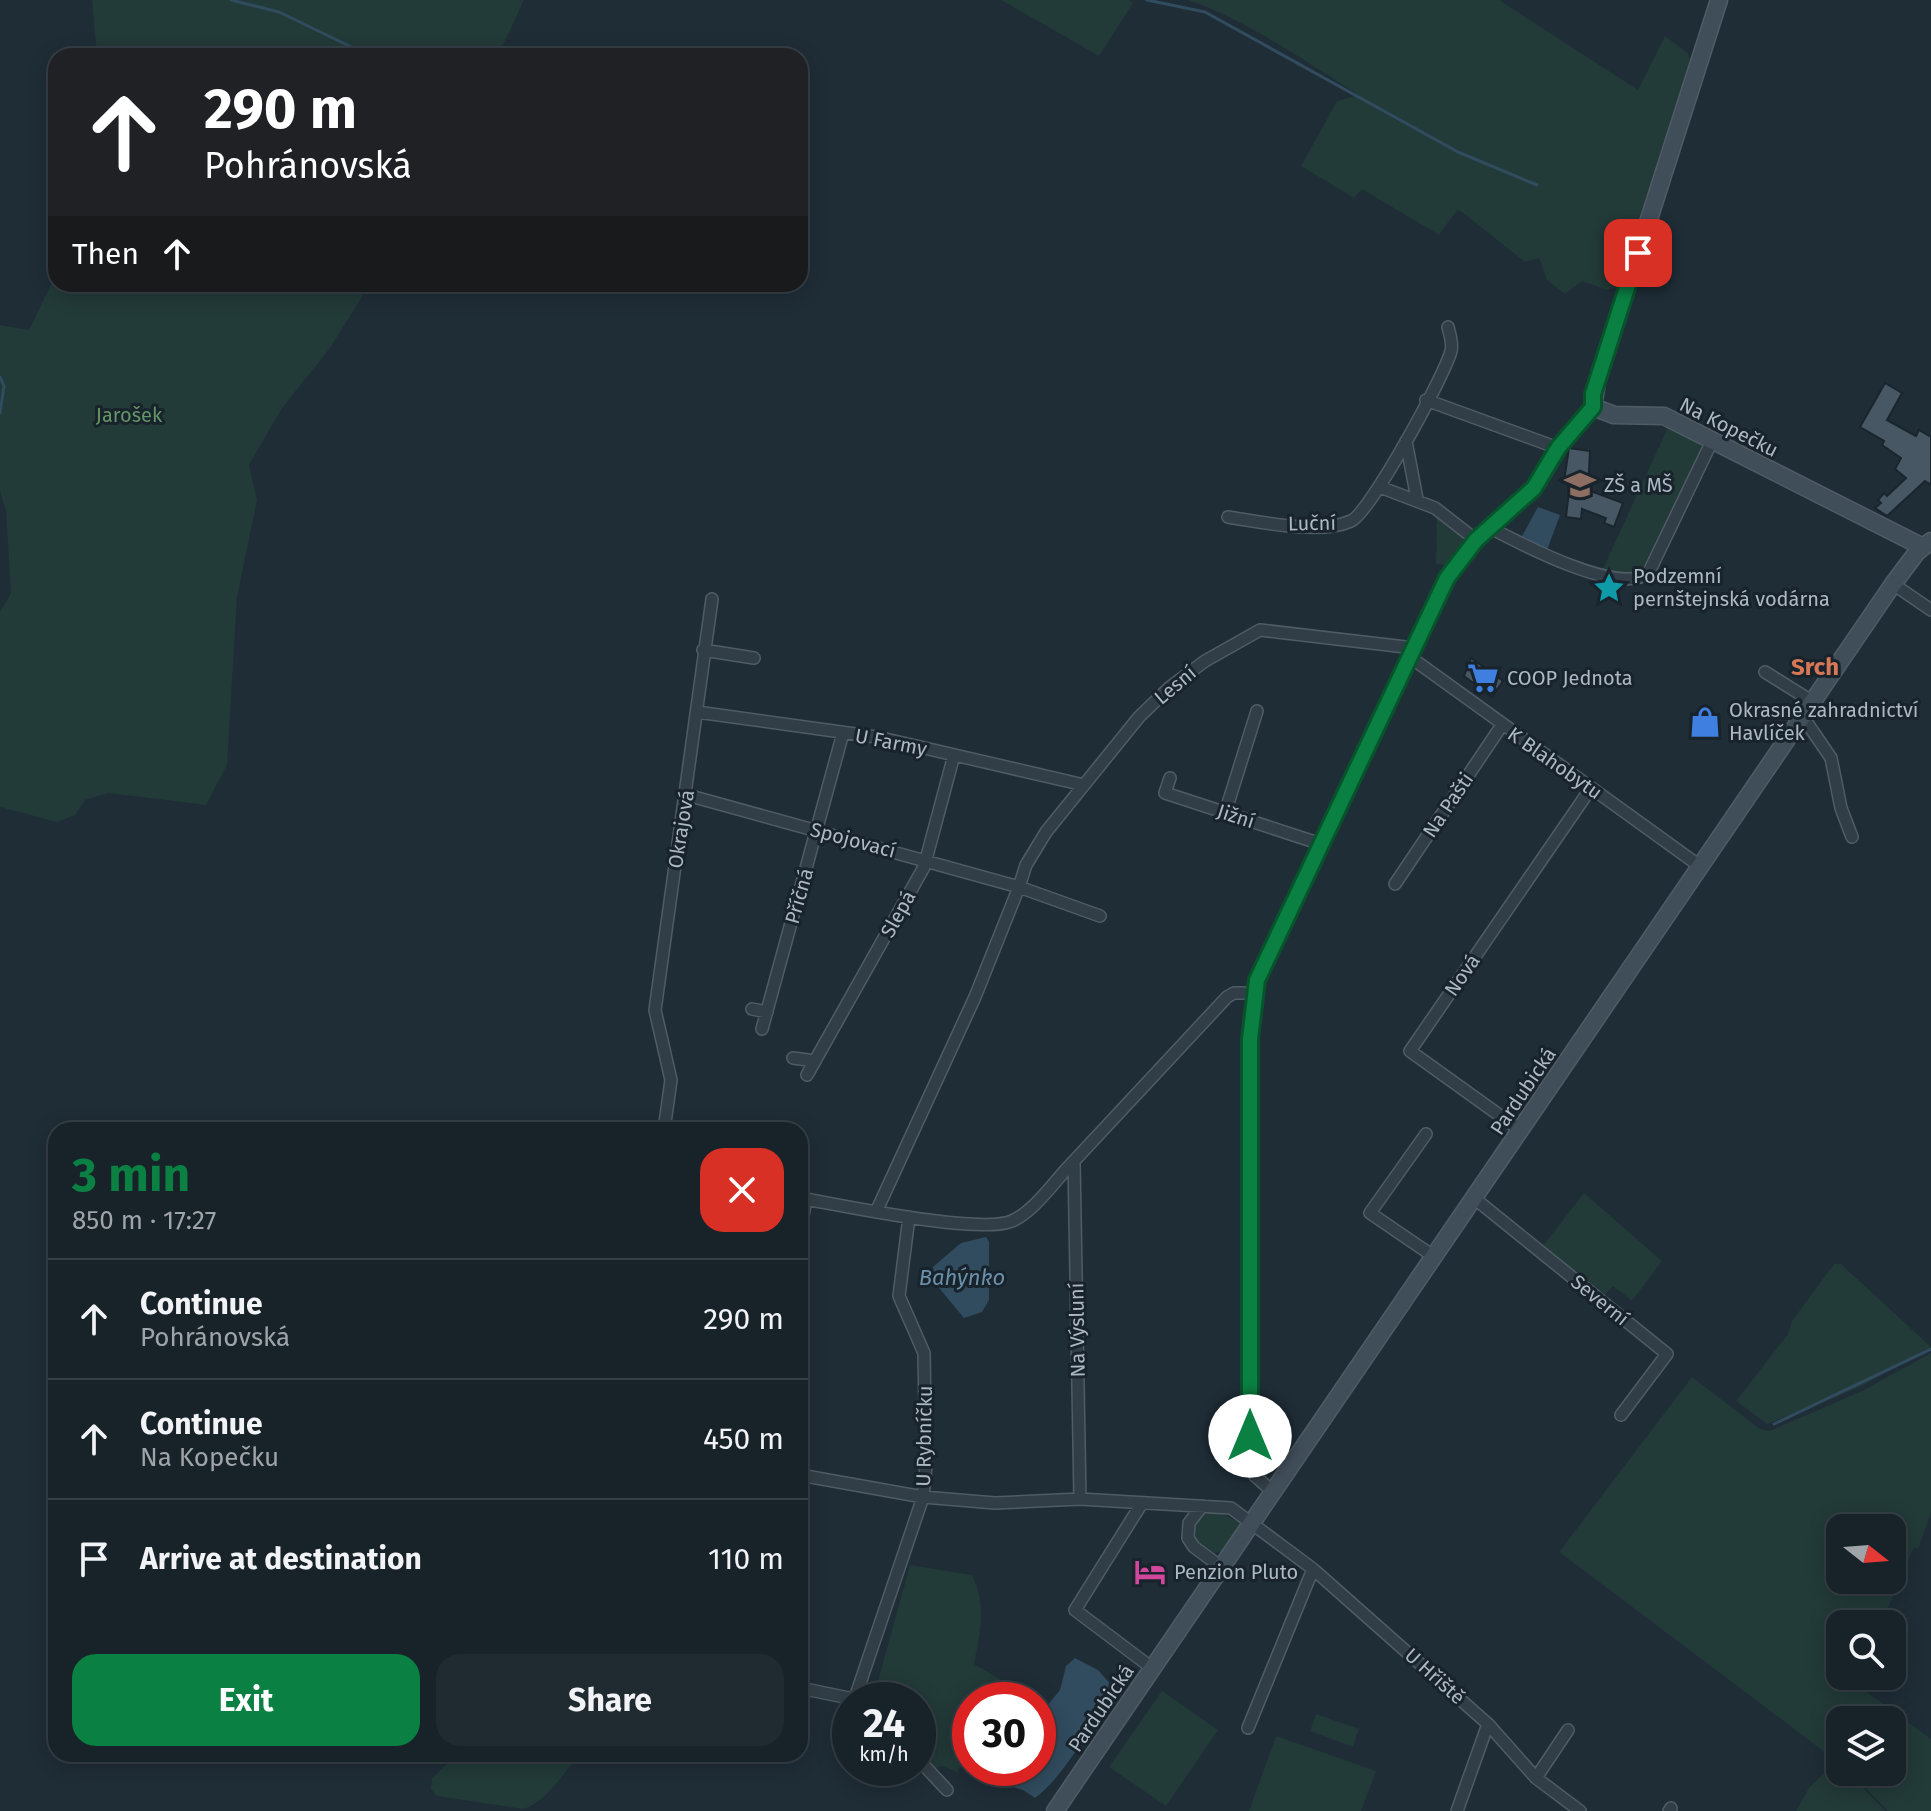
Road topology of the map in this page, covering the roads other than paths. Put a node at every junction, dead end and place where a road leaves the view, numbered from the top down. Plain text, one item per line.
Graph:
1 (1719, 0) edge
2 (1448, 327) dead end
3 (1426, 400) junction
4 (1593, 407) junction
5 (1406, 440) junction
6 (1712, 441) junction
7 (1558, 448) junction
8 (1380, 487) junction
9 (1417, 499) junction
10 (1228, 517) dead end
11 (1489, 527) junction
12 (1476, 540) junction
13 (1927, 544) edge
14 (1893, 584) junction
15 (712, 599) dead end
16 (1931, 610) edge
17 (703, 650) junction
18 (1412, 652) junction
19 (754, 658) dead end
20 (1765, 672) dead end
21 (1813, 702) junction
22 (1257, 711) dead end
23 (697, 712) junction
24 (1803, 717) junction
25 (1502, 725) junction
26 (843, 733) junction
27 (954, 755) junction
28 (1170, 778) dead end
29 (1084, 785) junction
30 (1591, 788) junction
31 (687, 795) junction
32 (1225, 813) junction
33 (817, 830) junction
34 (1852, 837) dead end
35 (1321, 844) junction
36 (926, 859) junction
37 (1701, 867) junction
38 (1395, 884) dead end
39 (1019, 887) junction
40 (1100, 916) dead end
41 (1253, 993) junction
42 (752, 1009) dead end
43 (767, 1012) junction
44 (762, 1029) dead end
45 (793, 1058) dead end
46 (815, 1061) junction
47 (807, 1075) dead end
48 (665, 1122) edge
49 (1520, 1130) junction
50 (1426, 1134) dead end
51 (1074, 1161) junction
52 (1474, 1198) junction
53 (808, 1200) edge
54 (876, 1212) junction
55 (909, 1217) junction
56 (1433, 1256) junction
57 (1621, 1415) dead end
58 (808, 1476) edge
59 (1272, 1491) junction
60 (923, 1497) junction
61 (1080, 1499) junction
62 (1142, 1503) junction
63 (1202, 1506) junction
64 (1251, 1522) junction
65 (1221, 1567) junction
66 (1313, 1569) junction
67 (1152, 1668) junction
68 (863, 1682) edge
69 (808, 1690) edge
70 (832, 1694) edge
71 (1488, 1724) junction
72 (1248, 1728) dead end
73 (1568, 1730) dead end
74 (936, 1778) edge
75 (1536, 1778) junction
76 (947, 1790) dead end
77 (1055, 1811) edge
78 (1457, 1811) edge
79 (1580, 1811) edge

1 - 4 street
2 - 3 street
3 - 5 street
3 - 7 street
4 - 6 street, Na Kopečku
4 - 7 street
5 - 8 street
5 - 9 street
6 - 11 street
6 - 13 street, Na Kopečku
7 - 11 street
8 - 9 street
8 - 10 street, Luční
9 - 12 street
11 - 12 street
12 - 18 street
13 - 14 street, Pardubická
14 - 16 street
14 - 21 street, Pardubická
15 - 17 street, Okrajová
17 - 19 street
17 - 23 street, Okrajová
18 - 25 street, K Blahobytu
18 - 29 street, Lesní
18 - 35 street
20 - 21 street
21 - 24 street, Pardubická
22 - 32 street
23 - 26 street, U Farmy
23 - 31 street, Okrajová
24 - 34 street
24 - 37 street, Pardubická
25 - 30 street, K Blahobytu
25 - 38 street, Na Pašti
26 - 27 street, U Farmy
26 - 33 street, Příčná
27 - 29 street, U Farmy
27 - 36 street, Slepá
28 - 32 street, Jižní
29 - 39 street, Lesní
30 - 37 street, K Blahobytu
30 - 49 street, Nová
31 - 33 street, Spojovací
31 - 48 street, Okrajová
32 - 35 street, Jižní
33 - 36 street, Spojovací
33 - 43 street, Příčná
35 - 41 street
36 - 39 street, Spojovací
36 - 46 street, Slepá
37 - 49 street, Pardubická
39 - 40 street
39 - 54 street, Lesní
41 - 51 street
41 - 59 street
42 - 43 street
43 - 44 street, Příčná
45 - 46 street
46 - 47 street, Slepá
49 - 52 street, Pardubická
50 - 56 street
51 - 55 street
51 - 61 street, Na Výsluní
52 - 56 street, Pardubická
52 - 57 street, Severní
53 - 54 street
54 - 55 street
55 - 60 street, U Rybníčku
56 - 59 street, Pardubická
58 - 60 street
59 - 64 street, Pardubická
60 - 61 street
60 - 68 street, U Rybníčku
61 - 62 street
62 - 63 street
62 - 67 street, Pardubická
63 - 64 street
63 - 65 street
64 - 65 street, Pardubická
64 - 66 street, U Hřiště
65 - 67 street, Pardubická
66 - 71 street, U Hřiště
66 - 72 street
67 - 77 street, Pardubická
69 - 70 street
71 - 75 street, U Hřiště
71 - 78 street
73 - 75 street
74 - 76 street
75 - 79 street, U Hřiště

